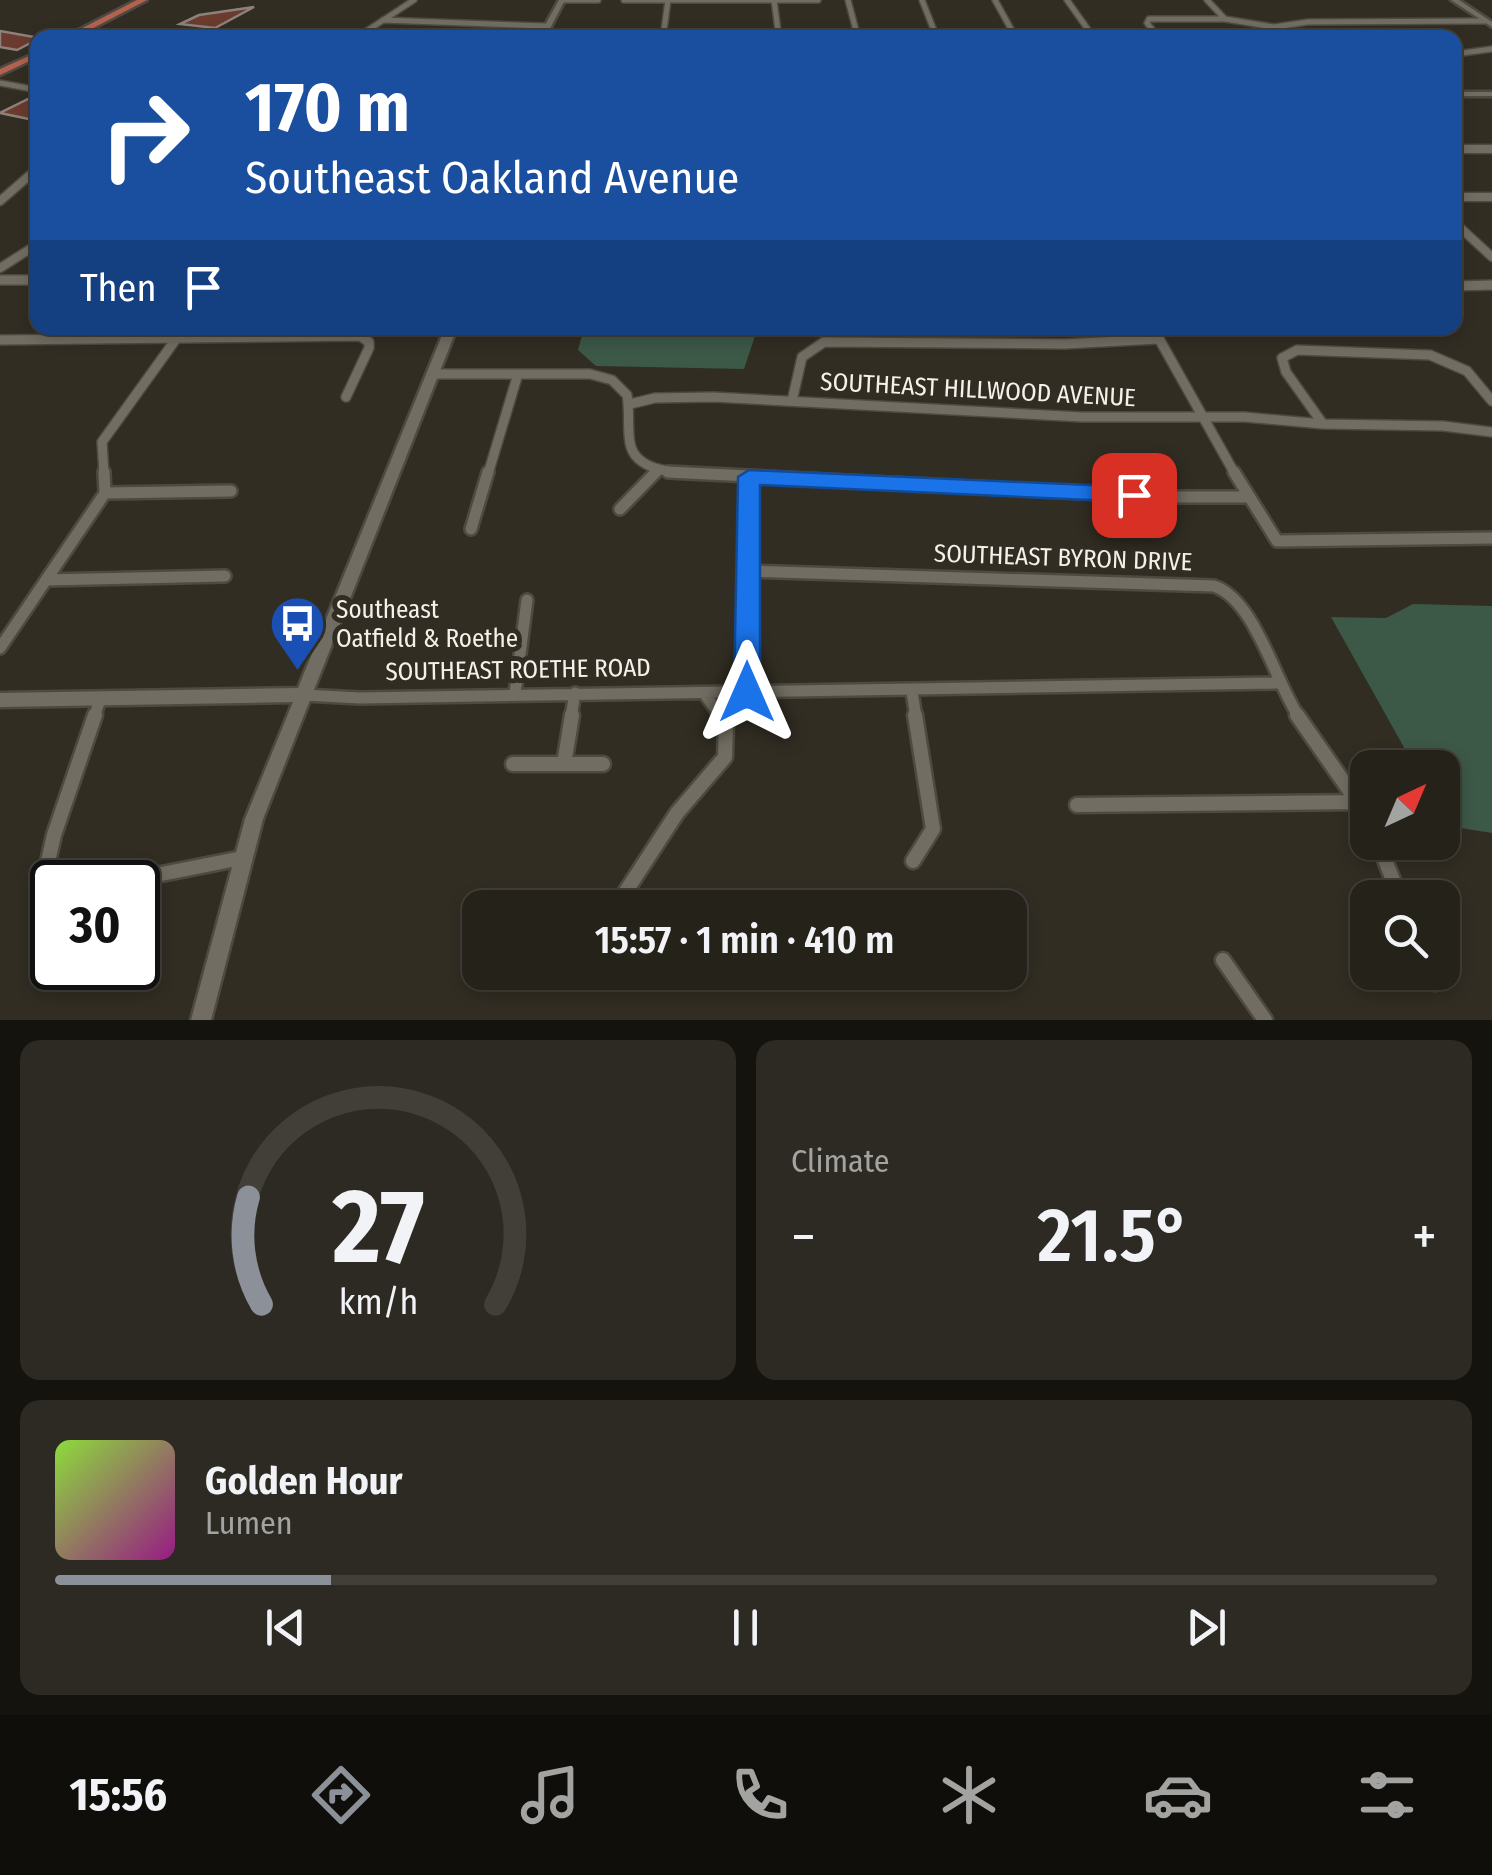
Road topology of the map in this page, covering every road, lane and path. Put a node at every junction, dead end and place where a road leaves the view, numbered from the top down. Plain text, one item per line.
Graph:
1 (143, 0) edge
2 (414, 0) edge
3 (562, 0) edge
4 (598, 0) edge
5 (624, 0) edge
6 (668, 0) edge
7 (774, 0) edge
8 (818, 0) edge
9 (848, 0) edge
10 (922, 0) edge
11 (995, 0) edge
12 (1067, 0) edge
13 (1207, 0) edge
14 (1454, 0) edge
15 (1225, 18) junction
16 (383, 20) junction
17 (1489, 23) edge
18 (544, 26) junction
19 (83, 30) edge
20 (368, 30) edge
21 (543, 30) edge
22 (664, 30) edge
23 (777, 30) edge
24 (856, 30) edge
25 (934, 30) edge
26 (1012, 30) edge
27 (1088, 30) edge
28 (1153, 30) edge
29 (1492, 49) edge
30 (1462, 53) edge
31 (30, 56) edge
32 (0, 70) edge
33 (0, 83) edge
34 (30, 89) edge
35 (1462, 94) edge
36 (1492, 94) edge
37 (1462, 149) edge
38 (1492, 149) edge
39 (30, 175) edge
40 (1462, 197) edge
41 (1492, 197) edge
42 (0, 201) edge
43 (1462, 229) edge
44 (30, 249) edge
45 (1492, 256) edge
46 (0, 268) edge
47 (0, 280) edge
48 (30, 280) edge
49 (1487, 285) edge
50 (1462, 286) edge
51 (1492, 296) edge
52 (178, 335) edge
53 (448, 335) edge
54 (1156, 335) edge
55 (176, 338) junction
56 (1158, 339) junction
57 (0, 340) edge
58 (432, 374) junction
59 (518, 374) junction
60 (346, 396) dead end
61 (792, 400) junction
62 (1492, 401) edge
63 (630, 404) junction
64 (1202, 418) junction
65 (1323, 424) junction
66 (1492, 432) edge
67 (658, 469) junction
68 (749, 477) junction
69 (231, 491) dead end
70 (105, 494) junction
71 (1248, 496) junction
72 (620, 509) dead end
73 (471, 529) dead end
74 (1492, 538) edge
75 (748, 571) junction
76 (225, 576) dead end
77 (46, 580) junction
78 (527, 600) dead end
79 (0, 648) edge
80 (1278, 683) junction
81 (747, 692) junction
82 (912, 692) junction
83 (515, 693) junction
84 (575, 693) junction
85 (704, 693) junction
86 (304, 695) junction
87 (101, 698) junction
88 (0, 700) edge
89 (513, 764) dead end
90 (564, 764) junction
91 (603, 764) dead end
92 (1350, 787) edge
93 (1350, 802) edge
94 (1077, 805) dead end
95 (242, 858) junction
96 (48, 860) edge
97 (913, 861) dead end
98 (160, 874) edge
99 (627, 890) edge
100 (1223, 960) dead end
101 (201, 1020) edge
102 (1265, 1020) edge

1 - 19 main road
2 - 16 street
3 - 4 street
3 - 18 main road
5 - 6 street
6 - 7 street
6 - 22 street
7 - 8 street
7 - 23 street
9 - 24 street
10 - 25 street
11 - 26 street
12 - 27 street
13 - 15 street
14 - 17 main road
15 - 17 street
15 - 28 street
16 - 18 street
16 - 20 street
18 - 21 main road
29 - 30 street
31 - 32 main road
33 - 34 street
35 - 36 main road
37 - 38 street
39 - 42 street
40 - 41 street
43 - 45 street
44 - 46 street
47 - 48 street
49 - 50 street
49 - 51 street
52 - 55 street
53 - 58 main road
54 - 56 street
55 - 57 street
55 - 60 street
55 - 70 street
56 - 61 street
56 - 64 street
58 - 59 street
58 - 86 main road
59 - 63 street
59 - 73 street
61 - 63 street, SOUTHEAST HILLWOOD AVENUE
61 - 64 street, SOUTHEAST HILLWOOD AVENUE
62 - 65 street
63 - 67 street
64 - 65 street, SOUTHEAST HILLWOOD AVENUE
64 - 71 street
65 - 66 street, SOUTHEAST HILLWOOD AVENUE
67 - 68 street
67 - 72 street
68 - 71 street
68 - 75 street
69 - 70 street
70 - 77 street
71 - 74 street
75 - 80 street, SOUTHEAST BYRON DRIVE
75 - 81 street
76 - 77 street
77 - 79 street
78 - 83 street
80 - 82 street, SOUTHEAST ROETHE ROAD
80 - 92 street, SOUTHEAST BYRON DRIVE
81 - 82 street, SOUTHEAST ROETHE ROAD
81 - 85 street, SOUTHEAST ROETHE ROAD
82 - 97 street
83 - 84 street, SOUTHEAST ROETHE ROAD
83 - 86 street, SOUTHEAST ROETHE ROAD
84 - 85 street, SOUTHEAST ROETHE ROAD
84 - 90 street
85 - 99 street
86 - 87 main road, SOUTHEAST ROETHE ROAD
86 - 95 main road
87 - 88 main road, SOUTHEAST ROETHE ROAD
87 - 96 street
89 - 90 street
90 - 91 street
93 - 94 street
95 - 98 street
95 - 101 main road
100 - 102 street

